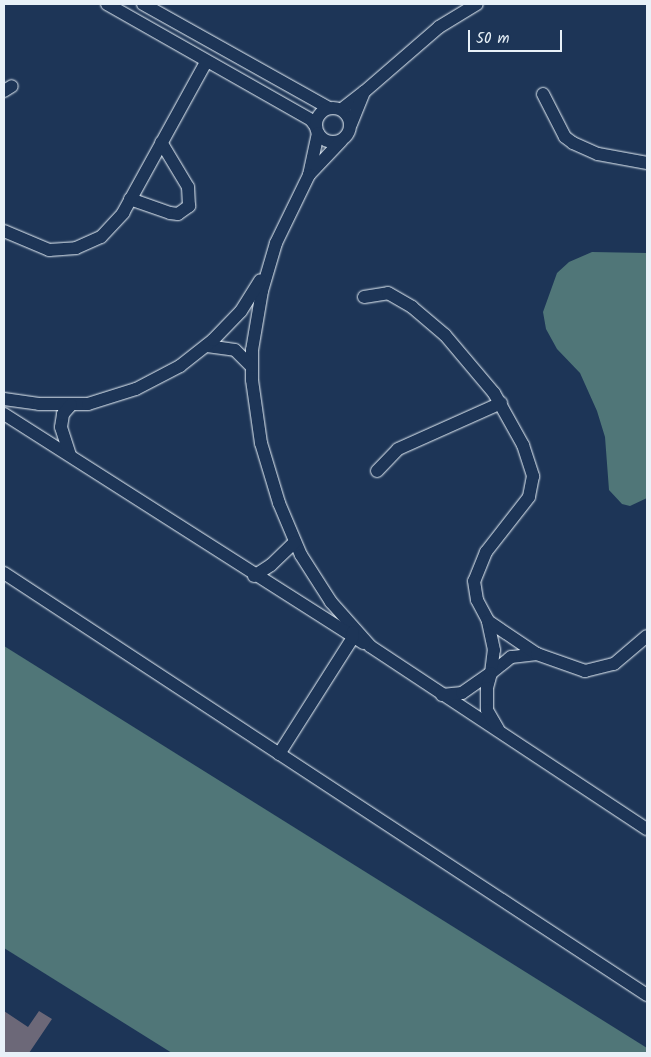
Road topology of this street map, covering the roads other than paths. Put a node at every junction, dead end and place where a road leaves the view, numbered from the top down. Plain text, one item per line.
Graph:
1 (107, 4) edge
2 (143, 4) edge
3 (477, 4) edge
4 (206, 62) junction
5 (364, 92) junction
6 (543, 94) dead end
7 (336, 108) junction
8 (351, 125) junction
9 (317, 130) junction
10 (340, 141) junction
11 (161, 142) junction
12 (647, 163) edge
13 (309, 175) junction
14 (130, 199) junction
15 (4, 231) edge
16 (269, 264) junction
17 (364, 297) dead end
18 (207, 346) junction
19 (252, 367) junction
20 (4, 399) edge
21 (501, 403) junction
22 (71, 405) junction
23 (4, 414) edge
24 (70, 455) junction
25 (377, 471) dead end
26 (295, 542) junction
27 (4, 573) edge
28 (254, 576) junction
29 (488, 621) junction
30 (352, 634) junction
31 (647, 636) edge
32 (536, 654) junction
33 (491, 673) junction
34 (442, 695) junction
35 (501, 733) junction
36 (279, 754) junction
37 (647, 829) edge
38 (647, 995) edge

1 - 4 street
2 - 7 street
3 - 5 street
4 - 9 street
4 - 11 street
5 - 7 street
5 - 8 street
6 - 12 street
7 - 8 street
7 - 9 street
8 - 10 street
9 - 10 street
9 - 13 street
10 - 13 street
11 - 14 street
11 - 14 street
13 - 16 street
14 - 15 street
16 - 18 street
16 - 19 street
17 - 21 street
18 - 19 street
18 - 22 street
19 - 26 street
20 - 22 street
21 - 25 street
21 - 29 street
22 - 24 street
23 - 24 street
24 - 28 street
26 - 28 street
26 - 30 street
27 - 36 street
28 - 30 street
29 - 32 street
29 - 33 street
30 - 34 street
30 - 36 street
31 - 32 street
32 - 33 street
33 - 34 street
33 - 35 street
34 - 35 street
35 - 37 street
36 - 38 street

